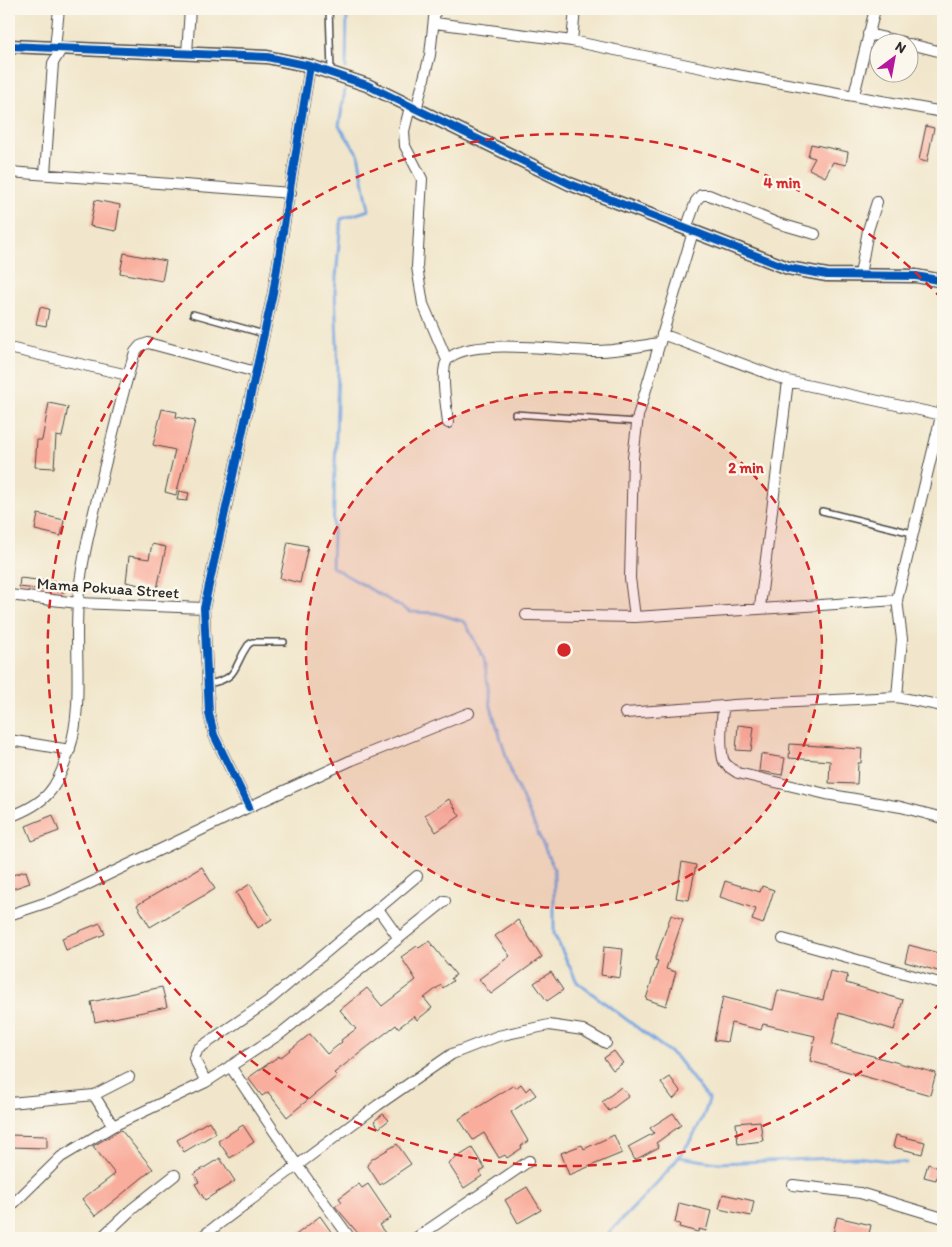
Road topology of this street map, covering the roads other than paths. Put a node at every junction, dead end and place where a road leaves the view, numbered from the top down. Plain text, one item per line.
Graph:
1 (59, 9) edge
2 (190, 9) edge
3 (329, 9) edge
4 (435, 9) edge
5 (575, 9) edge
6 (875, 9) edge
7 (435, 23) junction
8 (868, 34) joint
9 (572, 41) junction
10 (9, 46) edge
11 (920, 46) edge
12 (58, 48) junction
13 (942, 52) dead end
14 (187, 53) junction
15 (310, 66) junction
16 (331, 72) junction
17 (854, 95) junction
18 (413, 108) junction
19 (943, 112) edge
20 (9, 172) edge
21 (45, 174) junction
22 (291, 194) junction
23 (877, 202) dead end
24 (689, 230) junction
25 (815, 234) dead end
26 (860, 275) junction
27 (943, 281) edge
28 (193, 314) dead end
29 (264, 334) junction
30 (661, 338) junction
31 (9, 348) edge
32 (447, 360) junction
33 (256, 372) junction
34 (128, 375) junction
35 (788, 381) junction
36 (942, 412) edge
37 (515, 414) dead end
38 (638, 422) junction
39 (448, 423) dead end
40 (822, 511) dead end
41 (912, 533) junction
42 (9, 595) edge
43 (897, 600) junction
44 (78, 603) junction
45 (204, 608) junction
46 (760, 608) junction
47 (526, 615) dead end
48 (635, 617) junction
49 (284, 642) dead end
50 (208, 684) junction
51 (897, 697) junction
52 (724, 706) junction
53 (943, 706) edge
54 (625, 713) dead end
55 (469, 714) dead end
56 (9, 740) edge
57 (70, 750) junction
58 (249, 807) junction
59 (9, 817) edge
60 (943, 818) edge
61 (417, 876) dead end
62 (445, 901) dead end
63 (378, 909) junction
64 (9, 914) edge
65 (398, 937) junction
66 (782, 939) dead end
67 (943, 984) edge
68 (606, 1043) dead end
69 (230, 1066) junction
70 (129, 1077) dead end
71 (206, 1082) junction
72 (94, 1095) junction
73 (10, 1102) edge
74 (113, 1126) junction
75 (529, 1161) dead end
76 (297, 1165) junction
77 (175, 1174) dead end
78 (793, 1185) dead end
79 (9, 1208) edge
80 (943, 1218) edge
81 (101, 1238) edge
82 (200, 1238) edge
83 (350, 1238) edge
84 (416, 1238) edge

1 - 12 street
2 - 14 street
3 - 16 lane
4 - 7 street
5 - 9 street
6 - 8 street
7 - 9 street
7 - 18 street
8 - 17 street
9 - 17 street
10 - 12 street
11 - 13 street
12 - 14 street
12 - 21 street
14 - 15 street
15 - 16 street
15 - 22 street
16 - 18 street
17 - 19 street
18 - 24 street
18 - 32 street
20 - 21 street
21 - 22 street
22 - 29 street
23 - 26 street
24 - 25 street
24 - 26 street
24 - 30 street
26 - 27 street
28 - 29 lane
29 - 33 street
30 - 32 street
30 - 35 street
30 - 38 street
31 - 34 street
32 - 39 street
33 - 34 street
33 - 45 street
34 - 44 street
35 - 36 street
35 - 46 street
36 - 41 street
37 - 38 lane
38 - 48 street
40 - 41 lane
41 - 43 street
42 - 44 street, Mama Pokuaa Street
43 - 46 street
43 - 51 street
44 - 45 street, Mama Pokuaa Street
44 - 57 street
45 - 50 street
46 - 48 street
47 - 48 street
49 - 50 lane
50 - 58 street
51 - 52 street
51 - 53 street
52 - 54 street
52 - 60 street
55 - 58 street
56 - 57 street
57 - 59 street
58 - 64 street
61 - 63 street
62 - 65 street
63 - 65 street
63 - 71 street
65 - 69 street
66 - 67 street
68 - 76 street
69 - 71 street
69 - 76 street
70 - 72 street
71 - 74 street
72 - 73 street
72 - 74 street
74 - 79 street
75 - 84 street
76 - 82 street
76 - 83 street
77 - 81 street
78 - 80 street

